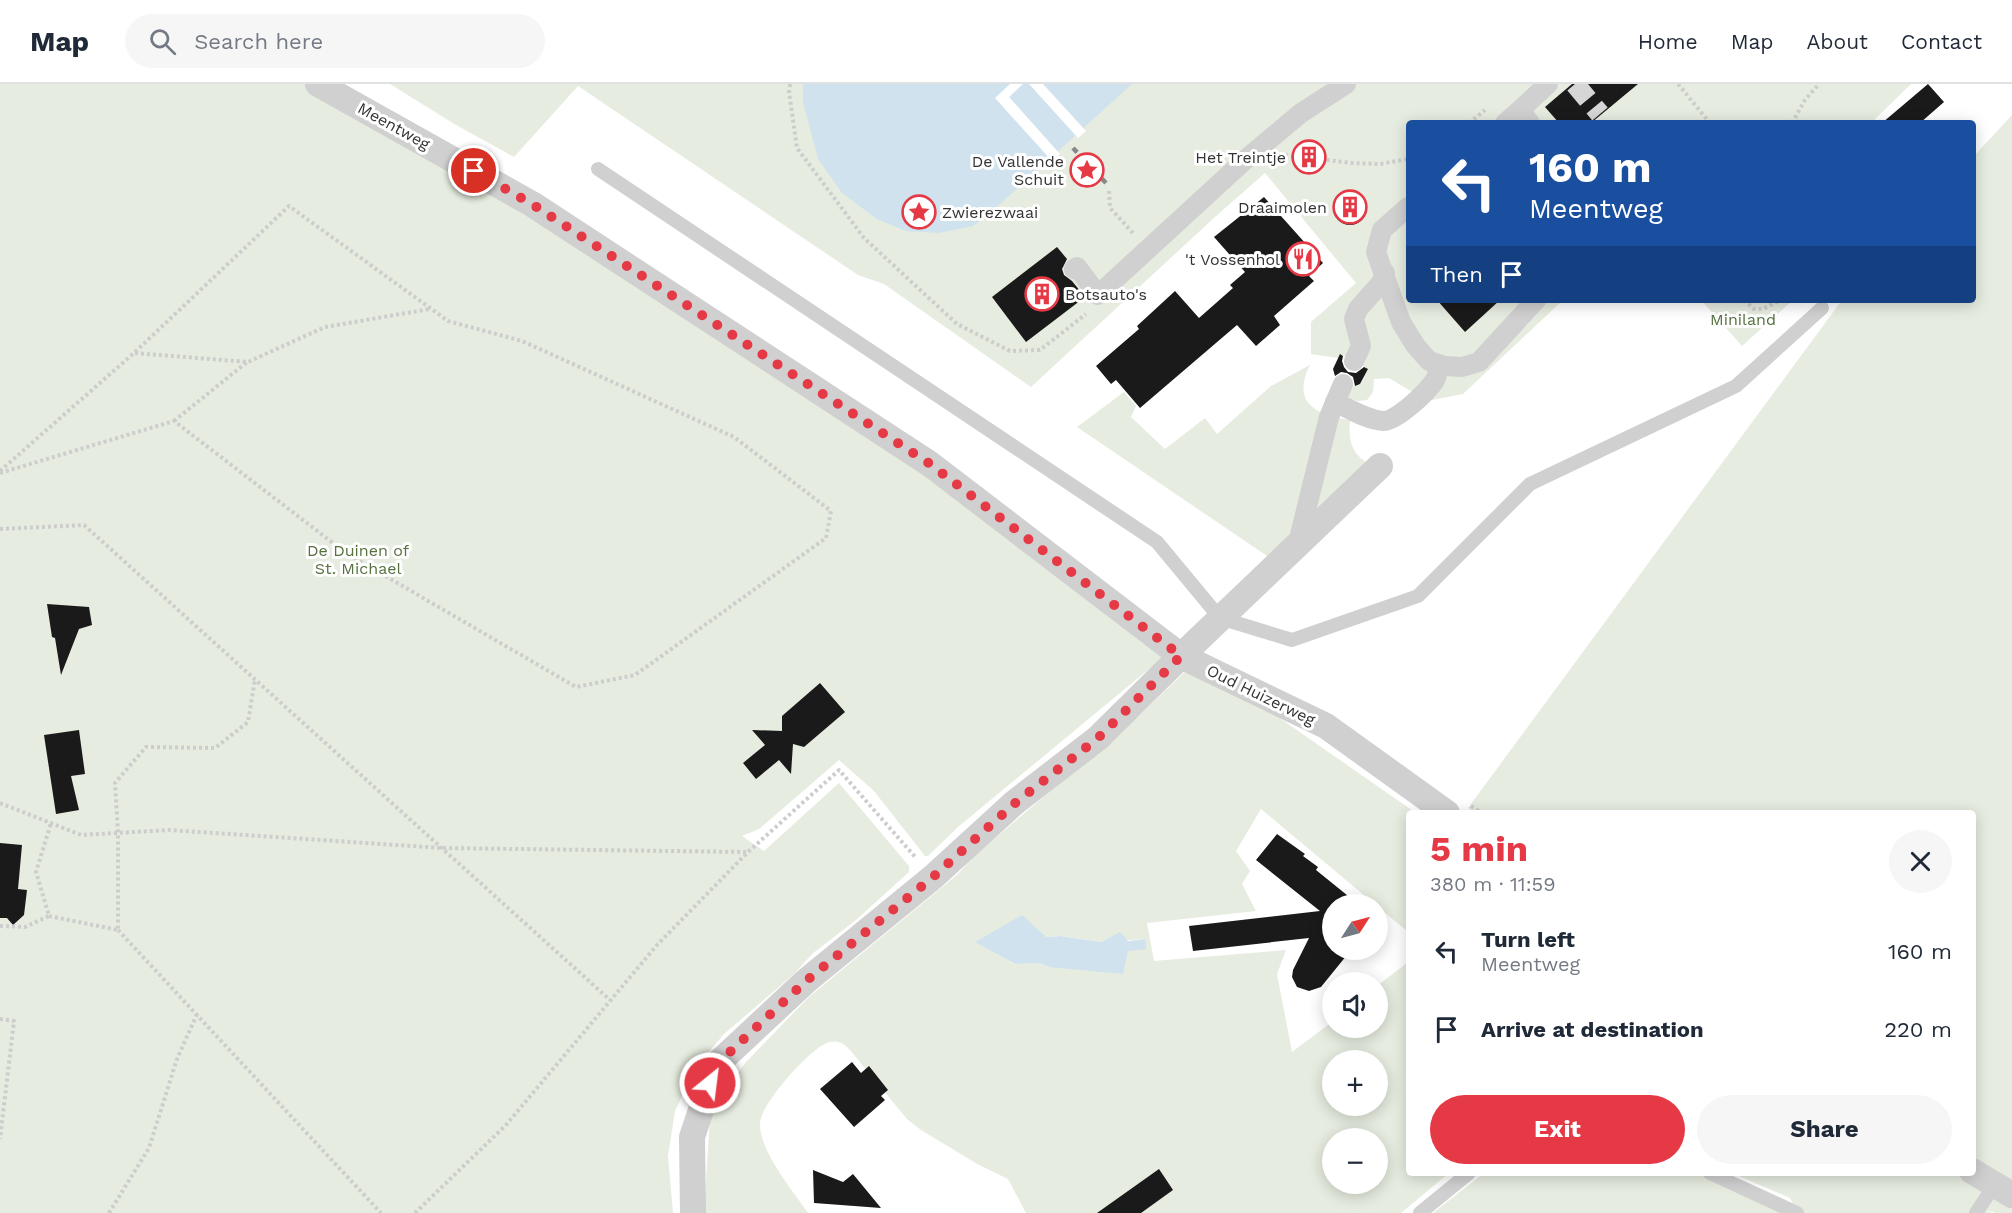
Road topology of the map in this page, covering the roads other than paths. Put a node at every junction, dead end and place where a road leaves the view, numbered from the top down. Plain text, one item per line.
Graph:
1 (318, 84) edge
2 (1346, 84) edge
3 (1548, 84) edge
4 (1518, 119) edge
5 (598, 169) dead end
6 (1406, 209) edge
7 (1074, 269) dead end
8 (1385, 273) junction
9 (1533, 303) edge
10 (1822, 308) dead end
11 (1354, 361) dead end
12 (1438, 364) junction
13 (1343, 384) dead end
14 (1335, 402) junction
15 (1380, 466) dead end
16 (1298, 543) junction
17 (1220, 618) junction
18 (1181, 656) junction
19 (1443, 810) edge
20 (1976, 1173) edge
21 (1465, 1176) edge
22 (1717, 1176) edge
23 (2003, 1189) edge
24 (693, 1213) edge
25 (1420, 1213) edge
26 (1797, 1213) edge
27 (1976, 1213) edge

1 - 18 street, Meentweg
2 - 7 street
3 - 4 street
5 - 17 lane
6 - 8 street
8 - 11 street
8 - 12 street
9 - 12 street
10 - 17 lane
12 - 14 street
13 - 14 street
14 - 16 street
15 - 16 street
16 - 17 street
17 - 18 street
18 - 19 street, Oud Huizerweg
18 - 24 street
20 - 23 street
21 - 25 lane
22 - 26 lane
23 - 27 lane

